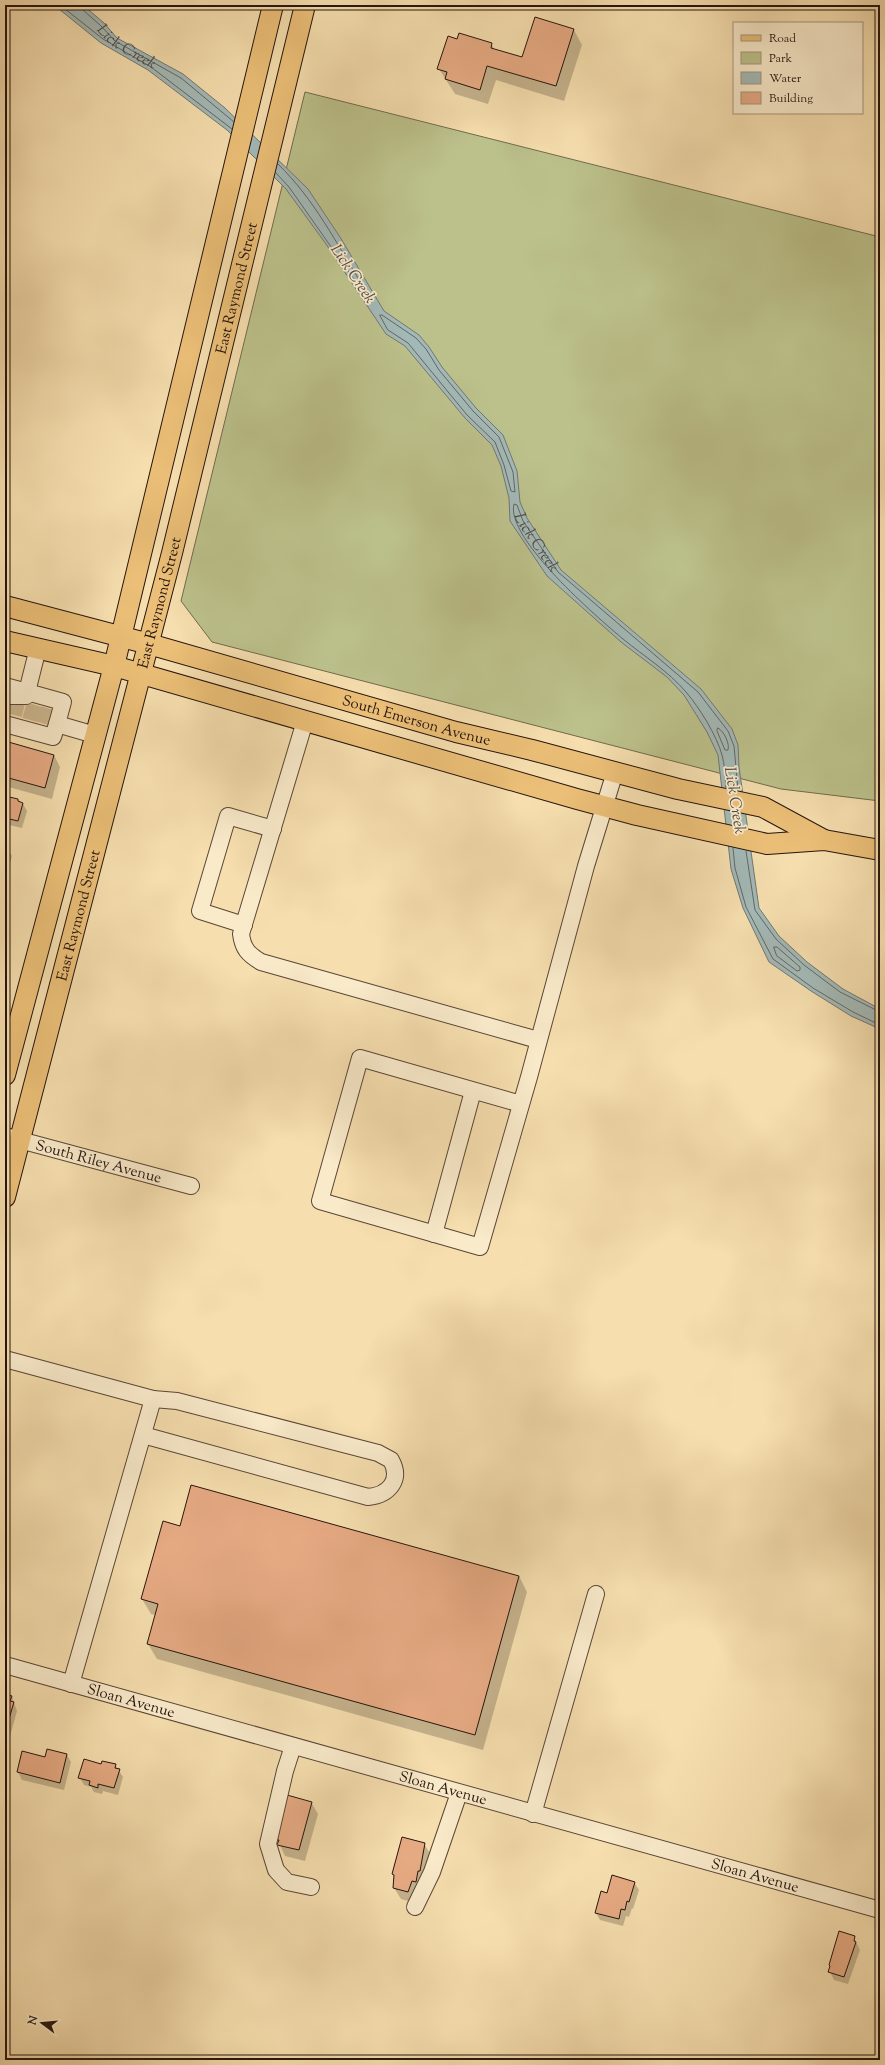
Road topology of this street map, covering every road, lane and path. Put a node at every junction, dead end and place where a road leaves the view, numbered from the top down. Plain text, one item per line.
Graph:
1 (273, 5) edge
2 (305, 5) edge
3 (5, 606) edge
4 (121, 637) junction
5 (5, 641) edge
6 (149, 644) junction
7 (38, 648) junction
8 (114, 666) junction
9 (140, 673) junction
10 (24, 697) edge
11 (24, 721) edge
12 (305, 721) junction
13 (95, 735) junction
14 (615, 772) junction
15 (605, 807) junction
16 (273, 829) junction
17 (824, 840) junction
18 (880, 850) edge
19 (244, 925) junction
20 (538, 1040) junction
21 (5, 1074) edge
22 (473, 1091) junction
23 (521, 1104) junction
24 (12, 1138) edge
25 (191, 1186) dead end
26 (5, 1197) edge
27 (434, 1234) junction
28 (5, 1359) edge
29 (153, 1400) junction
30 (143, 1435) junction
31 (596, 1594) dead end
32 (5, 1665) edge
33 (71, 1684) junction
34 (293, 1746) junction
35 (459, 1793) junction
36 (533, 1814) junction
37 (311, 1887) dead end
38 (415, 1907) dead end
39 (880, 1910) edge

1 - 4 main road, East Raymond Street
2 - 6 main road, East Raymond Street
3 - 4 main road, South Emerson Avenue
4 - 6 main road, South Emerson Avenue
4 - 8 main road, East Raymond Street
5 - 7 main road, South Emerson Avenue
6 - 9 main road, East Raymond Street
6 - 14 main road, South Emerson Avenue
7 - 8 main road, South Emerson Avenue
7 - 10 street
8 - 9 main road, South Emerson Avenue
8 - 13 main road, East Raymond Street
9 - 12 main road, South Emerson Avenue
9 - 24 main road, East Raymond Street
10 - 11 street
11 - 13 street
12 - 15 main road, South Emerson Avenue
12 - 16 street
13 - 21 main road, East Raymond Street
14 - 15 street
14 - 17 main road, South Emerson Avenue
15 - 17 main road, South Emerson Avenue
15 - 20 street
16 - 19 street
16 - 19 street
17 - 18 main road, South Emerson Avenue
19 - 20 street
20 - 23 street
22 - 23 street
22 - 27 street
22 - 27 street
23 - 27 street
24 - 25 street, South Riley Avenue
24 - 26 main road, East Raymond Street
28 - 29 street
29 - 30 street
29 - 30 street
30 - 33 street
31 - 36 street
32 - 33 street, Sloan Avenue
33 - 34 street, Sloan Avenue
34 - 35 street, Sloan Avenue
34 - 37 street
35 - 36 street, Sloan Avenue
35 - 38 street
36 - 39 street, Sloan Avenue

